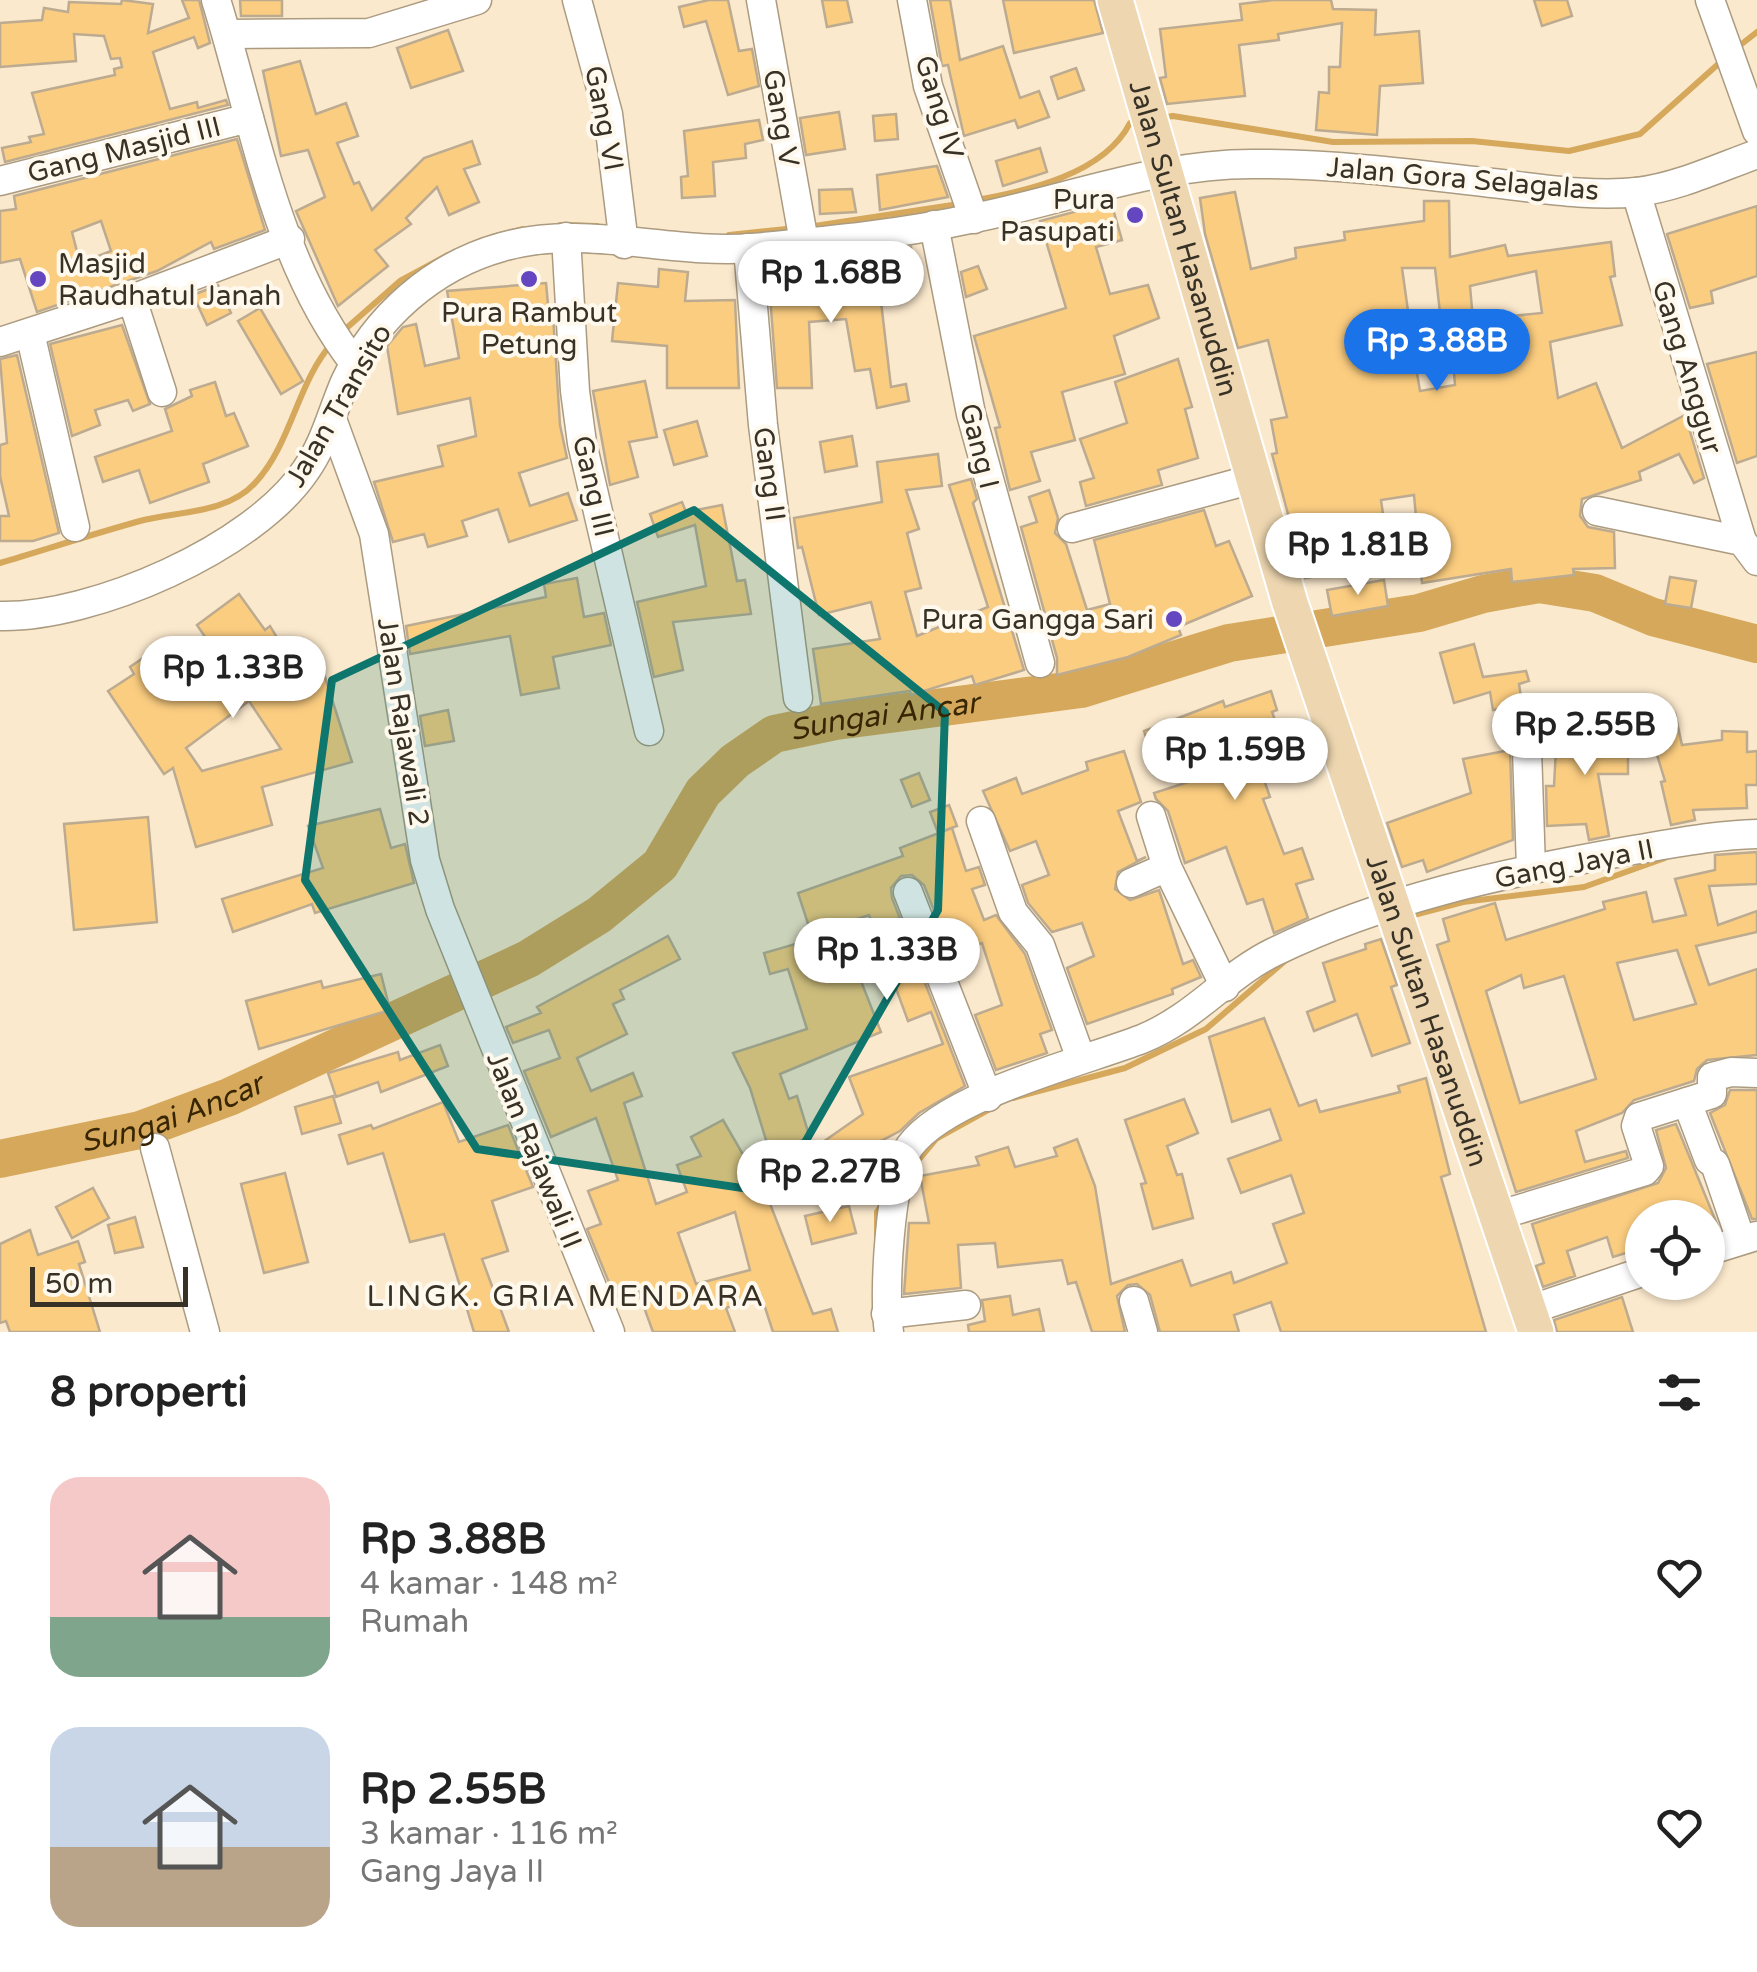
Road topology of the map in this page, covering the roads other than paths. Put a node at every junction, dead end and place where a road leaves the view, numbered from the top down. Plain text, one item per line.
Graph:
1 (216, 0) edge
2 (576, 0) edge
3 (761, 0) edge
4 (912, 0) edge
5 (1115, 0) edge
6 (1710, 0) edge
7 (470, 1) edge
8 (226, 34) junction
9 (249, 118) junction
10 (1757, 131) edge
11 (1757, 154) edge
12 (1164, 173) junction
13 (0, 181) edge
14 (1636, 192) junction
15 (972, 209) junction
16 (934, 225) junction
17 (802, 231) junction
18 (623, 235) junction
19 (566, 237) junction
20 (290, 239) junction
21 (748, 248) junction
22 (132, 299) junction
23 (30, 333) junction
24 (0, 342) edge
25 (351, 359) junction
26 (162, 392) dead end
27 (332, 418) junction
28 (1252, 478) junction
29 (1597, 512) dead end
30 (76, 527) dead end
31 (1072, 528) dead end
32 (1750, 551) edge
33 (0, 616) edge
34 (1040, 663) dead end
35 (798, 698) dead end
36 (1526, 720) dead end
37 (650, 730) dead end
38 (1151, 816) dead end
39 (981, 822) dead end
40 (1757, 834) edge
41 (1167, 867) junction
42 (1531, 868) junction
43 (1130, 883) dead end
44 (908, 892) dead end
45 (1399, 920) junction
46 (1225, 987) junction
47 (482, 1024) joint
48 (1081, 1058) junction
49 (1757, 1074) edge
50 (988, 1097) junction
51 (1687, 1102) junction
52 (155, 1148) dead end
53 (1500, 1215) junction
54 (1749, 1238) edge
55 (1725, 1246) edge
56 (1625, 1280) edge
57 (1134, 1301) dead end
58 (966, 1305) dead end
59 (1532, 1321) edge
60 (887, 1323) edge
61 (205, 1332) edge
62 (610, 1332) edge
63 (1143, 1332) edge

1 - 8 street
2 - 18 street, Gang VI
3 - 17 street, Gang V
4 - 15 street, Gang IV
5 - 12 main road, Jalan Sultan Hasanuddin
6 - 10 street
7 - 8 street
8 - 9 street
9 - 13 street, Gang Masjid III
9 - 20 street
11 - 14 street, Jalan Gora Selagalas
12 - 14 street, Jalan Gora Selagalas
12 - 15 street, Jalan Transito
12 - 28 main road, Jalan Sultan Hasanuddin
14 - 32 street, Gang Anggur
15 - 16 street, Jalan Transito
16 - 17 street, Jalan Transito
16 - 34 street, Gang I
17 - 21 street, Jalan Transito
18 - 19 street, Jalan Transito
18 - 21 street, Jalan Transito
19 - 25 street, Jalan Transito
19 - 37 street, Gang III
20 - 22 street
20 - 25 street
21 - 35 street, Gang II
22 - 23 street
22 - 26 street
23 - 24 street
23 - 30 street
25 - 27 street, Jalan Transito
27 - 33 street, Jalan Transito
27 - 47 street, Jalan Rajawali 2
28 - 31 street
28 - 45 main road, Jalan Sultan Hasanuddin
29 - 32 street
36 - 42 street
38 - 41 street
39 - 48 street
40 - 42 street, Gang Jaya II
41 - 43 street
41 - 46 street
42 - 45 street, Gang Jaya II
44 - 50 street
45 - 46 street, Gang Jaya II
45 - 53 main road, Jalan Sultan Hasanuddin
46 - 48 street, Gang Jaya II
47 - 62 street, Jalan Rajawali II
48 - 50 street, Gang Jaya II
49 - 51 street
50 - 60 street, Gang Jaya II
51 - 53 street
51 - 54 street
52 - 61 street
53 - 59 main road, Jalan Sultan Hasanuddin
54 - 55 street
56 - 59 street
57 - 63 street
58 - 60 street

